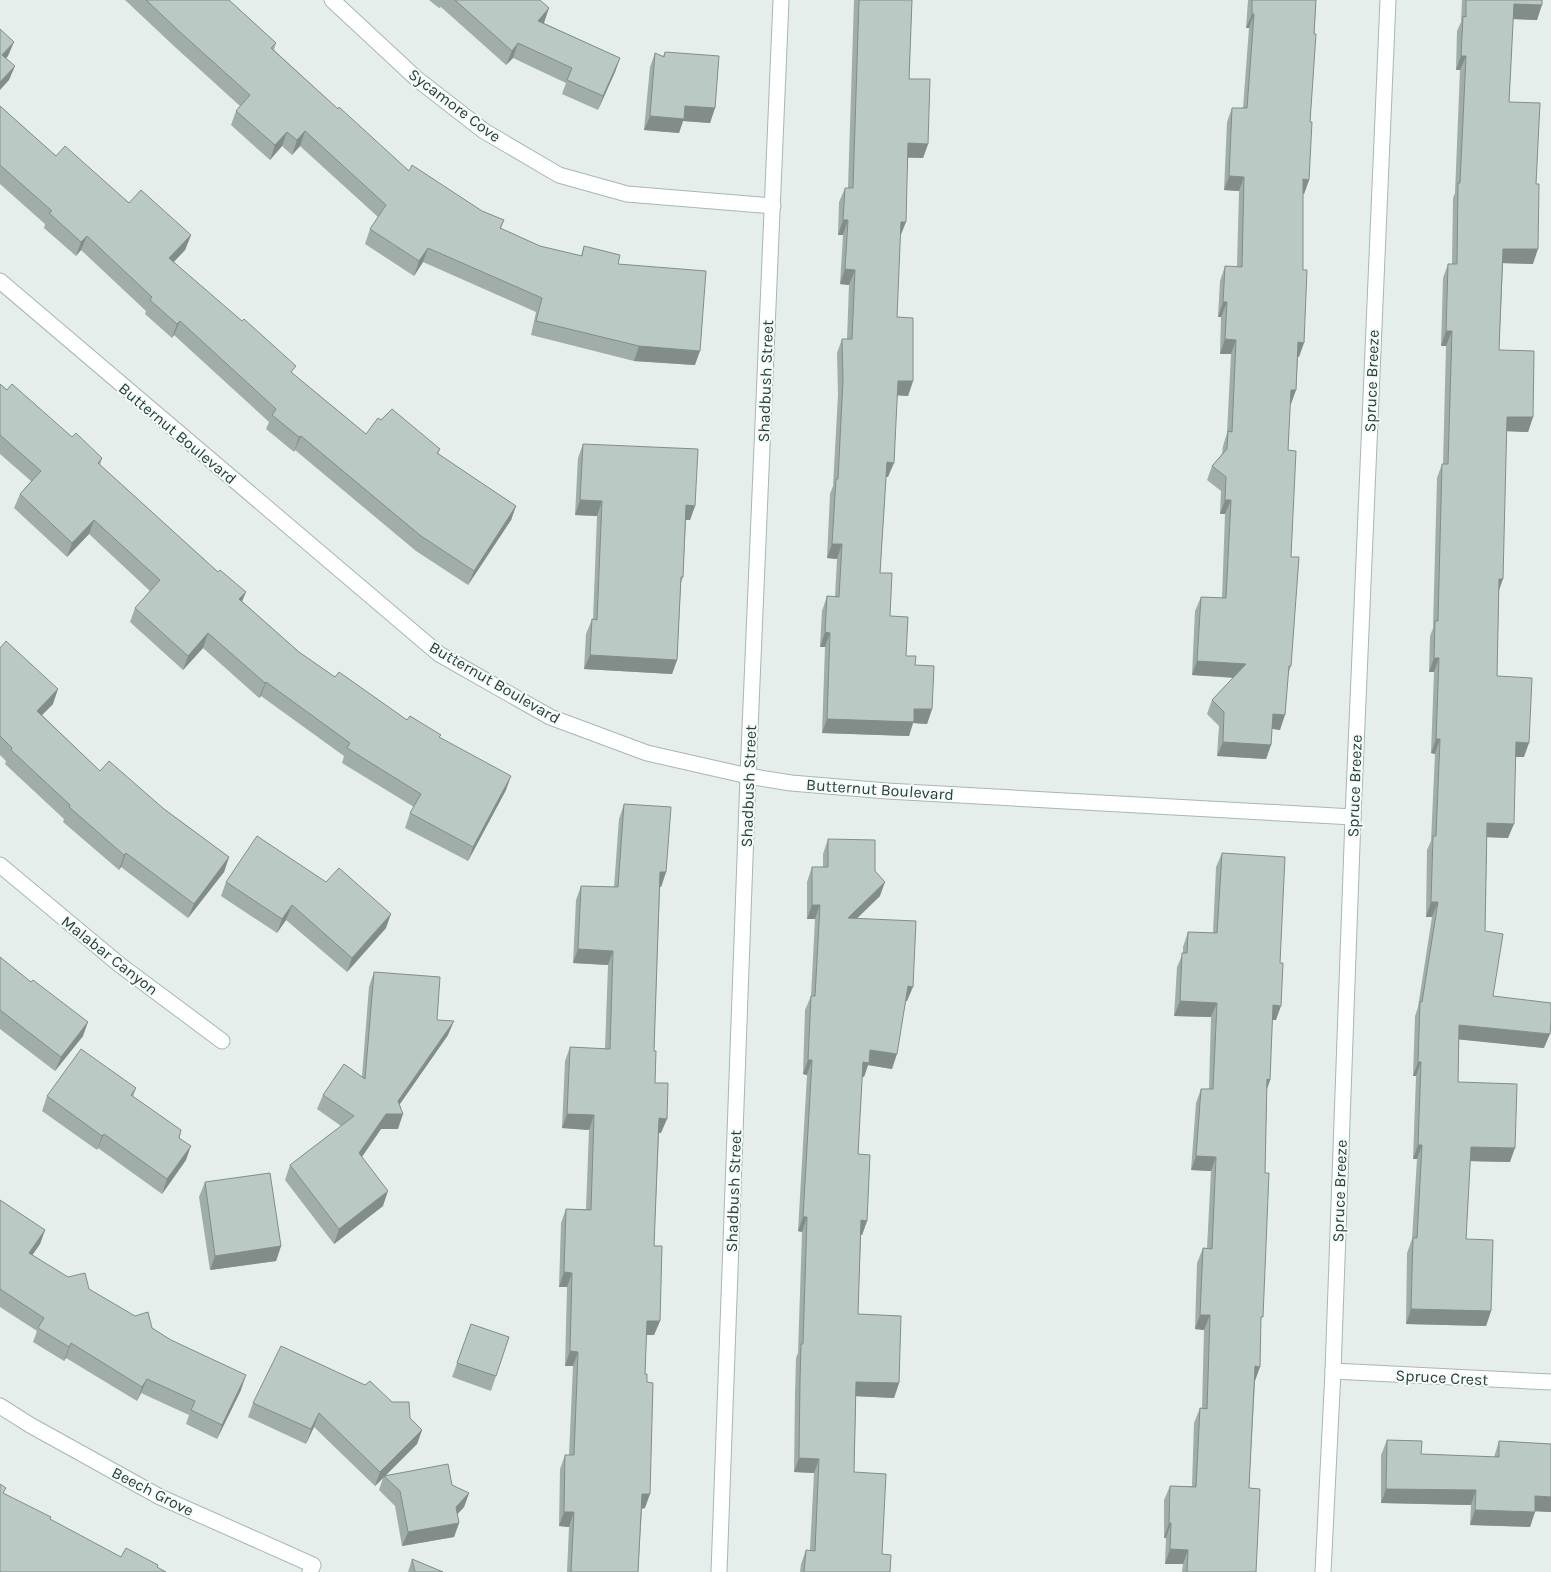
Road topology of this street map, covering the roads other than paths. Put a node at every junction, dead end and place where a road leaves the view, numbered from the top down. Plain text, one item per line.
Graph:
1 (332, 0) edge
2 (781, 0) edge
3 (1388, 0) edge
4 (773, 206) junction
5 (0, 281) edge
6 (748, 776) junction
7 (1353, 816) junction
8 (0, 865) edge
9 (222, 1041) dead end
10 (1333, 1371) junction
11 (1551, 1382) edge
12 (0, 1406) edge
13 (311, 1569) edge
14 (720, 1572) edge
15 (1323, 1572) edge

1 - 4 street, Sycamore Cove
2 - 4 street, Shadbush Street
3 - 7 street, Spruce Breeze
4 - 6 street, Shadbush Street
5 - 6 street, Butternut Boulevard
6 - 7 street, Butternut Boulevard
6 - 14 street, Shadbush Street
7 - 10 street, Spruce Breeze
8 - 9 street, Malabar Canyon
10 - 11 street, Spruce Crest
10 - 15 street, Spruce Breeze
12 - 13 street, Beech Grove

